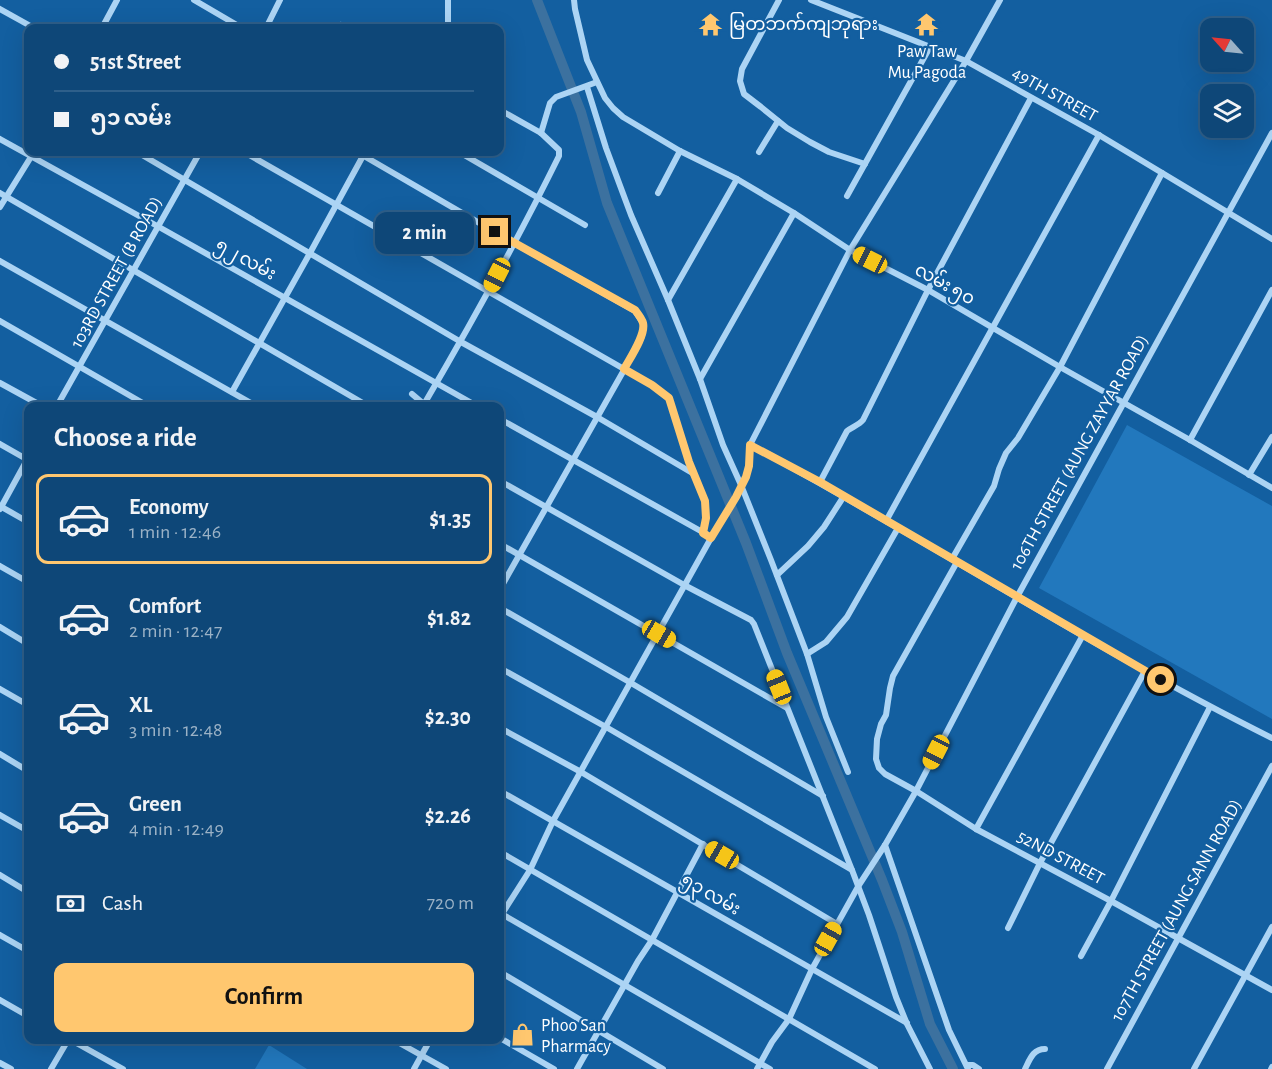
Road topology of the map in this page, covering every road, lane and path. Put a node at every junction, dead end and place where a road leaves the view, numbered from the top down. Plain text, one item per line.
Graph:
1 (117, 0) edge
2 (194, 0) edge
3 (280, 0) edge
4 (448, 0) edge
5 (574, 0) edge
6 (779, 0) edge
7 (811, 0) edge
8 (1000, 0) edge
9 (0, 9) edge
10 (27, 24) edge
11 (104, 24) edge
12 (235, 24) edge
13 (268, 24) edge
14 (448, 24) edge
15 (930, 47) junction
16 (966, 61) junction
17 (597, 82) junction
18 (587, 87) junction
19 (1031, 98) junction
20 (504, 112) edge
21 (778, 121) junction
22 (541, 133) junction
23 (1272, 133) edge
24 (1099, 135) junction
25 (0, 140) edge
26 (24, 150) edge
27 (680, 151) junction
28 (759, 152) dead end
29 (32, 156) edge
30 (36, 156) edge
31 (144, 156) edge
32 (198, 156) edge
33 (251, 156) edge
34 (361, 156) edge
35 (367, 156) edge
36 (466, 156) edge
37 (865, 164) junction
38 (1162, 173) junction
39 (184, 179) junction
40 (737, 179) junction
41 (658, 193) dead end
42 (3, 195) edge
43 (847, 196) dead end
44 (538, 199) junction
45 (337, 204) junction
46 (0, 207) edge
47 (1228, 212) junction
48 (794, 213) junction
49 (585, 225) dead end
50 (159, 227) junction
51 (1272, 238) edge
52 (514, 243) junction
53 (850, 250) junction
54 (310, 253) junction
55 (0, 261) edge
56 (134, 270) junction
57 (928, 290) junction
58 (1272, 290) edge
59 (488, 292) junction
60 (285, 298) junction
61 (668, 300) junction
62 (105, 320) junction
63 (0, 321) edge
64 (992, 327) junction
65 (461, 342) junction
66 (259, 343) junction
67 (80, 366) junction
68 (1060, 367) junction
69 (624, 369) junction
70 (700, 379) junction
71 (0, 383) edge
72 (436, 384) junction
73 (232, 392) junction
74 (412, 394) dead end
75 (35, 402) edge
76 (59, 402) edge
77 (141, 402) edge
78 (249, 402) edge
79 (361, 402) edge
80 (420, 402) edge
81 (426, 402) edge
82 (470, 402) edge
83 (1124, 402) junction
84 (597, 417) junction
85 (504, 421) edge
86 (1272, 437) edge
87 (1190, 440) junction
88 (0, 444) edge
89 (750, 445) junction
90 (24, 457) edge
91 (572, 460) junction
92 (24, 466) edge
93 (694, 474) junction
94 (1249, 475) junction
95 (820, 482) junction
96 (504, 483) edge
97 (741, 485) junction
98 (1272, 488) edge
99 (844, 496) junction
100 (0, 507) edge
101 (546, 507) junction
102 (24, 520) edge
103 (886, 521) junction
104 (898, 528) junction
105 (703, 533) junction
106 (711, 538) junction
107 (504, 546) edge
108 (519, 555) junction
109 (954, 561) junction
110 (0, 566) edge
111 (777, 575) junction
112 (24, 580) edge
113 (504, 581) edge
114 (686, 586) junction
115 (1017, 597) junction
116 (504, 610) edge
117 (0, 627) edge
118 (659, 634) junction
119 (1083, 635) junction
120 (24, 642) edge
121 (807, 654) junction
122 (504, 670) edge
123 (1145, 671) junction
124 (631, 683) junction
125 (0, 689) edge
126 (24, 703) edge
127 (1210, 707) junction
128 (788, 708) junction
129 (606, 727) junction
130 (504, 730) edge
131 (1272, 738) edge
132 (0, 754) edge
133 (1272, 766) edge
134 (24, 769) edge
135 (581, 772) junction
136 (848, 772) dead end
137 (916, 791) junction
138 (504, 793) edge
139 (823, 796) junction
140 (0, 815) edge
141 (553, 821) junction
142 (24, 829) edge
143 (976, 829) junction
144 (703, 844) junction
145 (885, 844) junction
146 (504, 854) edge
147 (1040, 863) junction
148 (530, 870) junction
149 (852, 870) junction
150 (0, 875) edge
151 (859, 885) junction
152 (24, 890) edge
153 (677, 892) junction
154 (1111, 901) junction
155 (504, 909) edge
156 (504, 917) edge
157 (837, 924) junction
158 (1272, 927) edge
159 (1008, 928) dead end
160 (0, 935) edge
161 (1178, 937) junction
162 (652, 940) junction
163 (24, 949) edge
164 (1081, 956) dead end
165 (812, 969) junction
166 (504, 974) edge
167 (1246, 975) junction
168 (625, 985) junction
169 (1272, 990) edge
170 (0, 1000) edge
171 (24, 1014) edge
172 (789, 1019) junction
173 (907, 1024) junction
174 (598, 1031) junction
175 (504, 1040) edge
176 (67, 1044) edge
177 (76, 1044) edge
178 (401, 1044) edge
179 (428, 1044) edge
180 (1045, 1049) dead end
181 (422, 1055) junction
182 (0, 1063) edge
183 (759, 1066) edge
184 (967, 1067) edge
185 (11, 1069) edge
186 (51, 1069) edge
187 (123, 1069) edge
188 (414, 1069) edge
189 (446, 1069) edge
190 (554, 1069) edge
191 (577, 1069) edge
192 (663, 1069) edge
193 (770, 1069) edge
194 (875, 1069) edge
195 (929, 1069) edge
196 (979, 1069) edge
197 (1025, 1069) edge
198 (1107, 1069) edge
199 (1194, 1069) edge

1 - 11 street
2 - 12 street
3 - 13 street
4 - 14 street
5 - 17 street, လမ်း ၅၀
6 - 21 street
7 - 15 street, 49TH STREET
8 - 16 street
9 - 10 street
15 - 16 street, 49TH STREET
15 - 37 street
16 - 19 street, 49TH STREET
16 - 53 street
17 - 18 street
17 - 27 street, လမ်း ၅၀
18 - 22 street
18 - 61 street
19 - 24 street, 49TH STREET
19 - 57 street
20 - 22 street
21 - 28 street
21 - 37 street
22 - 44 street
23 - 47 street, 106TH STREET (AUNG ZAYYAR ROAD)
24 - 38 street, 49TH STREET
24 - 64 street
25 - 26 street, ၅၂ လမ်း
27 - 40 street, လမ်း ၅၀
27 - 41 street
29 - 42 street
30 - 50 street, ၅၂ လမ်း
31 - 39 street
32 - 39 street, 103RD STREET (B ROAD)
33 - 45 street
34 - 45 street
35 - 52 street
36 - 44 street
37 - 43 street
38 - 47 street, 49TH STREET
38 - 68 street
39 - 50 street, 103RD STREET (B ROAD)
39 - 54 street
40 - 48 street, လမ်း ၅၀
40 - 61 street
42 - 46 street
42 - 56 street
44 - 49 street
44 - 52 street
45 - 54 street
45 - 59 street
47 - 51 street, 49TH STREET
47 - 83 street, 106TH STREET (AUNG ZAYYAR ROAD)
48 - 53 street, လမ်း ၅၀
48 - 70 street
50 - 56 street, 103RD STREET (B ROAD)
50 - 60 street, ၅၂ လမ်း
52 - 59 street
52 - 69 street
53 - 57 street, လမ်း ၅၀
53 - 89 street
54 - 60 street
54 - 65 street
55 - 62 street
56 - 62 street, 103RD STREET (B ROAD)
56 - 66 street
57 - 64 street, လမ်း ၅၀
57 - 95 street
58 - 87 street
59 - 65 street
59 - 69 street
60 - 66 street
60 - 72 street, ၅၂ လမ်း
61 - 70 street
62 - 67 street, 103RD STREET (B ROAD)
62 - 73 street
63 - 67 street
64 - 68 street, လမ်း ၅၀
64 - 103 street
65 - 72 street
65 - 84 street
66 - 73 street
66 - 79 street
67 - 76 street, 103RD STREET (B ROAD)
67 - 77 street
68 - 83 street, လမ်း ၅၀
68 - 109 street
69 - 84 street
69 - 93 street
70 - 97 street
71 - 75 street
72 - 81 street
72 - 82 street, ၅၂ လမ်း
73 - 78 street
74 - 80 street
83 - 87 street, လမ်း ၅၀
83 - 115 street, 106TH STREET (AUNG ZAYYAR ROAD)
84 - 91 street
84 - 93 street
85 - 91 street
86 - 94 street
87 - 94 street, လမ်း ၅၀
88 - 90 street
89 - 95 street
89 - 97 street
91 - 101 street
91 - 105 street
92 - 100 street
93 - 105 street
94 - 98 street, လမ်း ၅၀
95 - 99 street
96 - 101 street
97 - 106 street
97 - 111 street
99 - 103 street
99 - 111 street
100 - 102 street
101 - 108 street
101 - 114 street
103 - 104 street
104 - 109 street
104 - 121 street
105 - 106 street
106 - 114 street
107 - 108 street
108 - 113 street
108 - 118 street
109 - 115 street
109 - 137 street, 52ND STREET
110 - 112 street
111 - 121 street
114 - 118 street
114 - 128 street
115 - 119 street
115 - 137 street, 106TH STREET (AUNG ZAYYAR ROAD)
116 - 124 street
117 - 120 street
118 - 124 street
118 - 128 street
119 - 123 street
119 - 143 street
121 - 136 street
122 - 129 street
123 - 127 street
123 - 147 street
124 - 129 street
124 - 139 street
125 - 126 street
127 - 131 street
127 - 154 street
128 - 139 street
129 - 135 street
129 - 149 street
130 - 135 street
132 - 134 street
133 - 161 street, 107TH STREET (AUNG SANN ROAD)
135 - 141 street
135 - 144 street
137 - 143 street, 52ND STREET
137 - 145 street, 106TH STREET (AUNG ZAYYAR ROAD)
138 - 141 street, ၅၃ လမ်း
139 - 149 street
140 - 142 street
141 - 148 street
141 - 153 street, ၅၃ လမ်း
143 - 147 street, 52ND STREET
144 - 153 street
144 - 157 street
145 - 151 street, 106TH STREET (AUNG ZAYYAR ROAD)
145 - 184 street
146 - 148 street
147 - 154 street, 52ND STREET
147 - 159 street
148 - 155 street
148 - 162 street
149 - 151 street
150 - 152 street
151 - 157 street, 106TH STREET (AUNG ZAYYAR ROAD)
151 - 173 street
153 - 162 street
153 - 165 street, ၅၃ လမ်း
154 - 161 street, 52ND STREET
154 - 164 street
156 - 168 street
157 - 165 street, 106TH STREET (AUNG ZAYYAR ROAD)
158 - 167 street
160 - 163 street
161 - 167 street, 52ND STREET
161 - 198 street, 107TH STREET (AUNG SANN ROAD)
162 - 168 street
162 - 172 street
165 - 172 street, 106TH STREET (AUNG ZAYYAR ROAD)
165 - 173 street, ၅၃ လမ်း
166 - 174 street
167 - 169 street, 52ND STREET
167 - 199 street
168 - 174 street
168 - 183 street
170 - 171 street
172 - 183 street, 106TH STREET (AUNG ZAYYAR ROAD)
172 - 194 street
173 - 195 street
174 - 191 street
174 - 192 street
175 - 190 street
176 - 186 street
177 - 187 street
178 - 181 street
179 - 181 street
180 - 197 street
181 - 188 street
181 - 189 street
182 - 185 street
183 - 193 street
184 - 196 street

